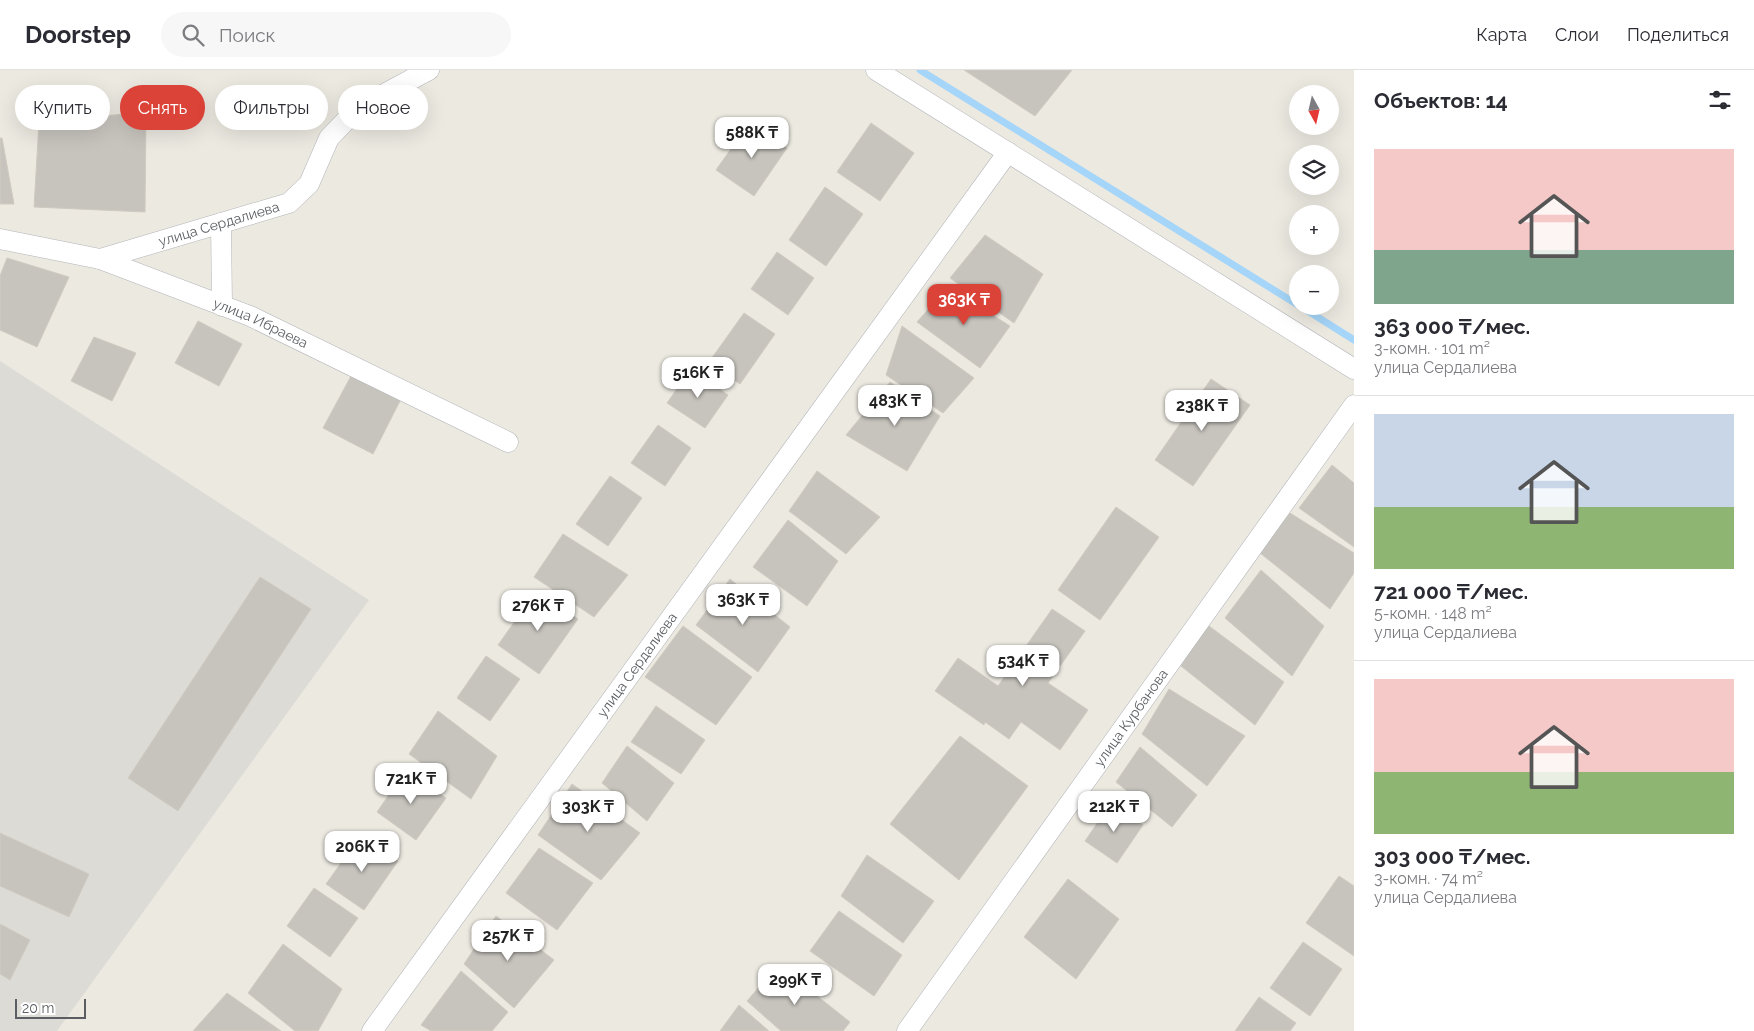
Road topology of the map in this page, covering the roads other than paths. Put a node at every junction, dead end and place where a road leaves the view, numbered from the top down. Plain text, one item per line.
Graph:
1 (429, 70) edge
2 (876, 70) edge
3 (1008, 152) junction
4 (221, 223) junction
5 (0, 239) edge
6 (100, 258) junction
7 (222, 306) junction
8 (1354, 369) edge
9 (1354, 405) edge
10 (508, 442) dead end
11 (372, 1031) edge
12 (907, 1031) edge

1 - 4 street, улица Сердалиева
2 - 3 street
3 - 8 street
3 - 11 street, улица Сердалиева
4 - 6 street, улица Сердалиева
4 - 7 street
5 - 6 street, улица Ибраева
6 - 7 street, улица Ибраева
7 - 10 street, улица Ибраева
9 - 12 street, улица Курбанова

